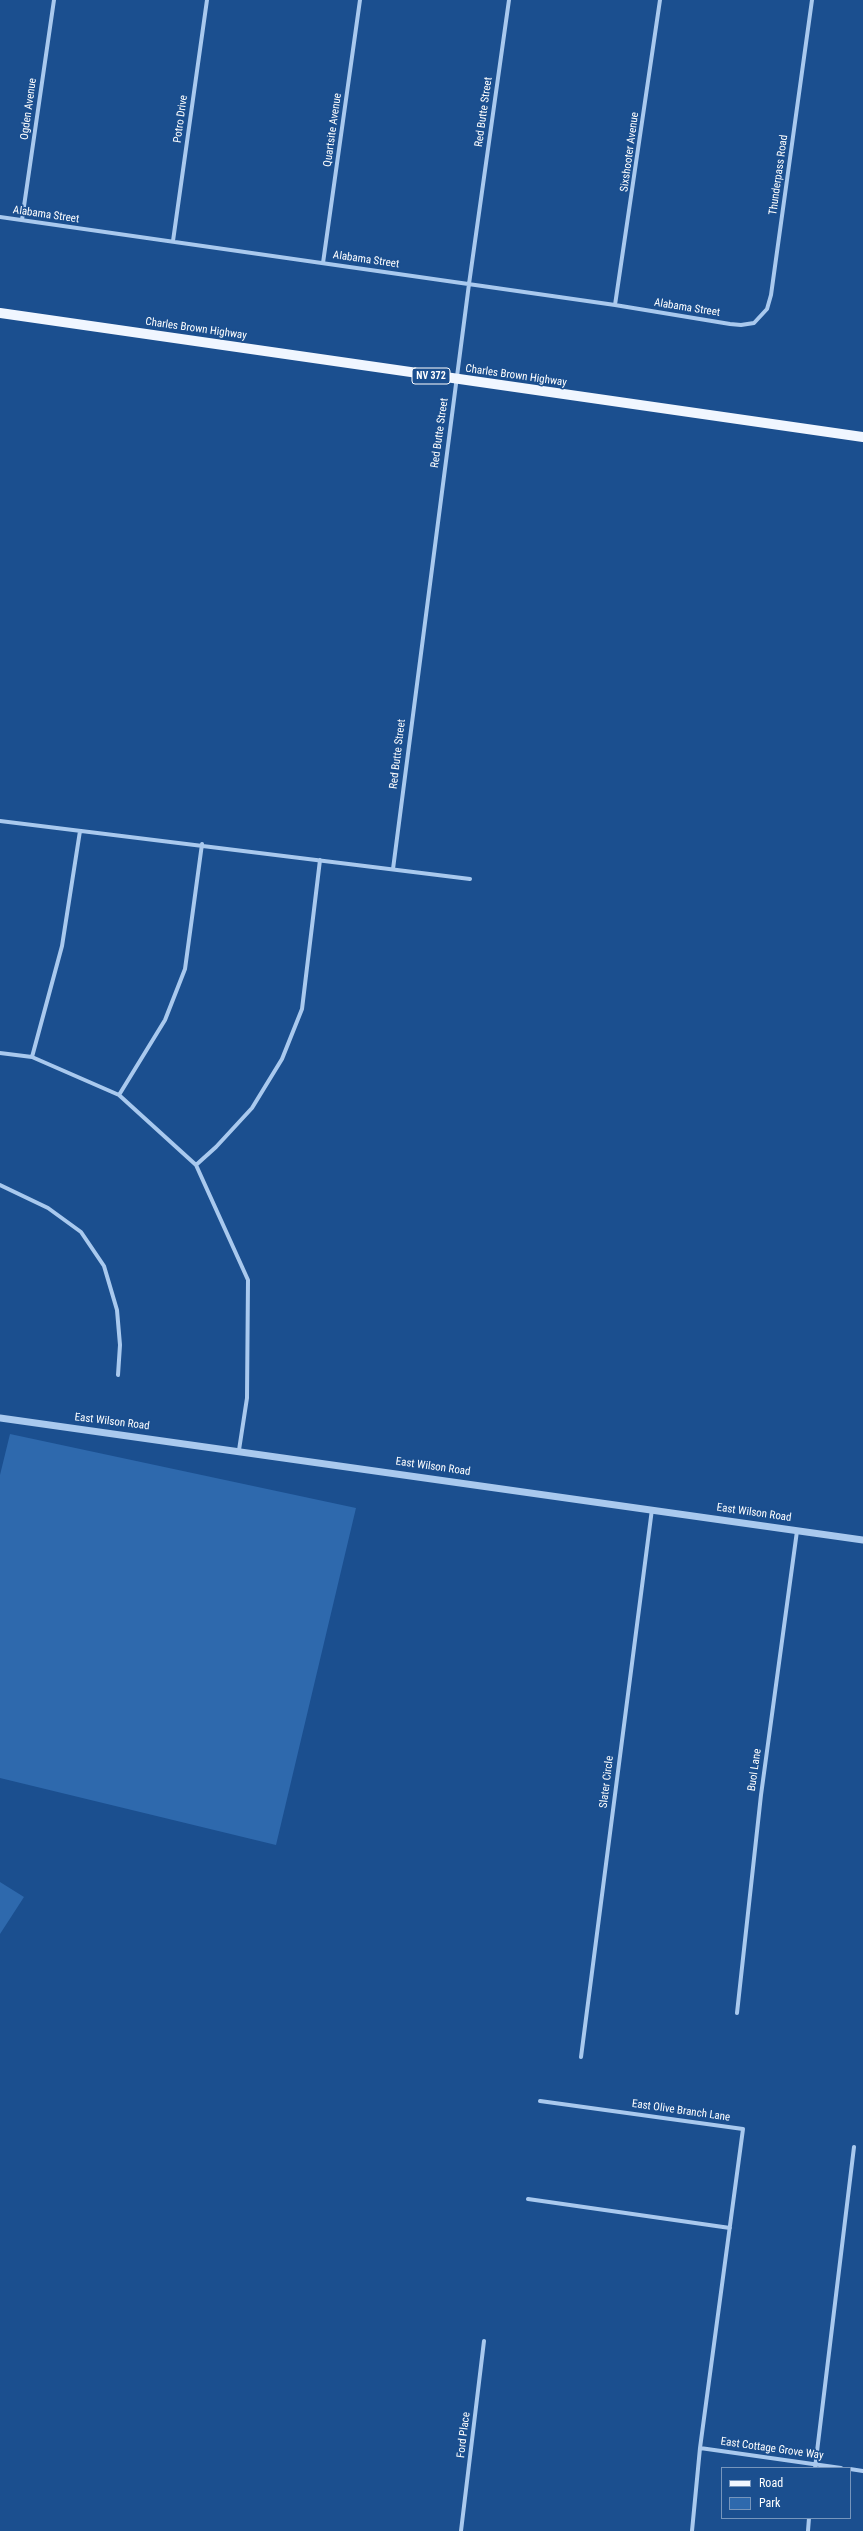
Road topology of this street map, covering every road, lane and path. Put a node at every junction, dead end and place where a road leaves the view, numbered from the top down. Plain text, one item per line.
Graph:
1 (54, 0) edge
2 (207, 0) edge
3 (360, 0) edge
4 (509, 0) edge
5 (660, 0) edge
6 (812, 0) edge
7 (0, 217) edge
8 (22, 220) junction
9 (173, 241) junction
10 (323, 263) junction
11 (469, 284) junction
12 (616, 305) junction
13 (0, 313) edge
14 (730, 324) joint
15 (457, 380) junction
16 (863, 437) edge
17 (0, 820) edge
18 (80, 831) junction
19 (202, 844) junction
20 (320, 860) junction
21 (393, 869) junction
22 (470, 879) dead end
23 (0, 1053) edge
24 (32, 1057) junction
25 (119, 1096) junction
26 (196, 1165) junction
27 (0, 1185) edge
28 (118, 1375) dead end
29 (0, 1418) edge
30 (239, 1450) junction
31 (652, 1509) junction
32 (797, 1530) junction
33 (863, 1540) edge
34 (737, 2013) dead end
35 (581, 2057) dead end
36 (540, 2101) dead end
37 (854, 2147) dead end
38 (528, 2199) dead end
39 (730, 2228) junction
40 (484, 2342) dead end
41 (700, 2448) junction
42 (816, 2466) edge
43 (828, 2467) edge
44 (851, 2469) edge
45 (863, 2471) edge
46 (809, 2519) edge
47 (461, 2531) edge
48 (692, 2531) edge
49 (808, 2531) edge

1 - 8 street, Ogden Avenue
2 - 9 street, Potro Drive
3 - 10 street, Quartsite Avenue
4 - 11 street, Red Butte Street
5 - 12 street, Sixshooter Avenue
6 - 14 street, Thunderpass Road
7 - 8 street, Alabama Street
8 - 9 street, Alabama Street
9 - 10 street, Alabama Street
10 - 11 street, Alabama Street
11 - 12 street, Alabama Street
11 - 15 street, Red Butte Street
12 - 14 street, Alabama Street
13 - 15 main road, Charles Brown Highway / NV 372
15 - 16 main road, Charles Brown Highway / NV 372
15 - 21 street, Red Butte Street
17 - 18 street
18 - 19 street
18 - 24 street
19 - 20 street
19 - 25 street
20 - 21 street
20 - 26 street
21 - 22 street
23 - 24 street
24 - 25 street
25 - 26 street
26 - 30 street
27 - 28 street
29 - 30 street, East Wilson Road
30 - 31 street, East Wilson Road
31 - 32 street, East Wilson Road
31 - 35 street, Slater Circle
32 - 33 street, East Wilson Road
32 - 34 street, Buol Lane
36 - 39 street, East Olive Branch Lane
37 - 42 street
38 - 39 street
39 - 41 street
40 - 47 street, Ford Place
41 - 42 street, East Cottage Grove Way
41 - 48 street
42 - 43 street, East Cottage Grove Way
44 - 45 street
46 - 49 street

